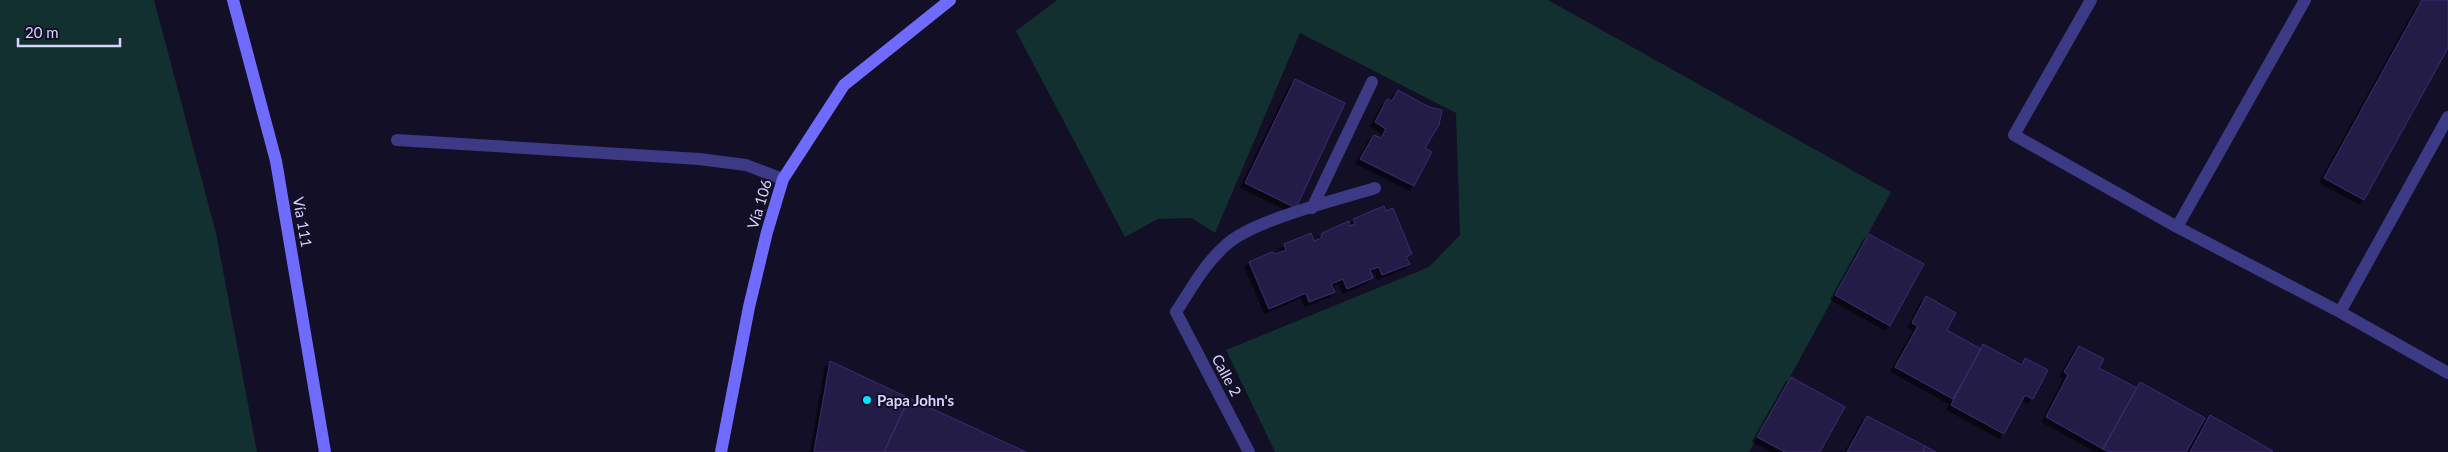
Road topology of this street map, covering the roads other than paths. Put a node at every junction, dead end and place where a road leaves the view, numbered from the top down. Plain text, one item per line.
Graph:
1 (233, 0) edge
2 (950, 0) edge
3 (2091, 0) edge
4 (2305, 0) edge
5 (1372, 82) dead end
6 (2448, 117) edge
7 (397, 140) dead end
8 (783, 179) junction
9 (1375, 188) dead end
10 (1312, 208) junction
11 (2177, 227) junction
12 (2340, 312) junction
13 (2448, 373) edge
14 (325, 452) edge
15 (721, 452) edge
16 (1249, 452) edge

1 - 14 main road, Vía 111
2 - 8 main road, Vía 106
3 - 11 street
4 - 11 street
5 - 10 street
6 - 12 street
7 - 8 street
8 - 15 main road, Vía 106
9 - 10 street
10 - 16 street, Calle 2
11 - 12 street
12 - 13 street

